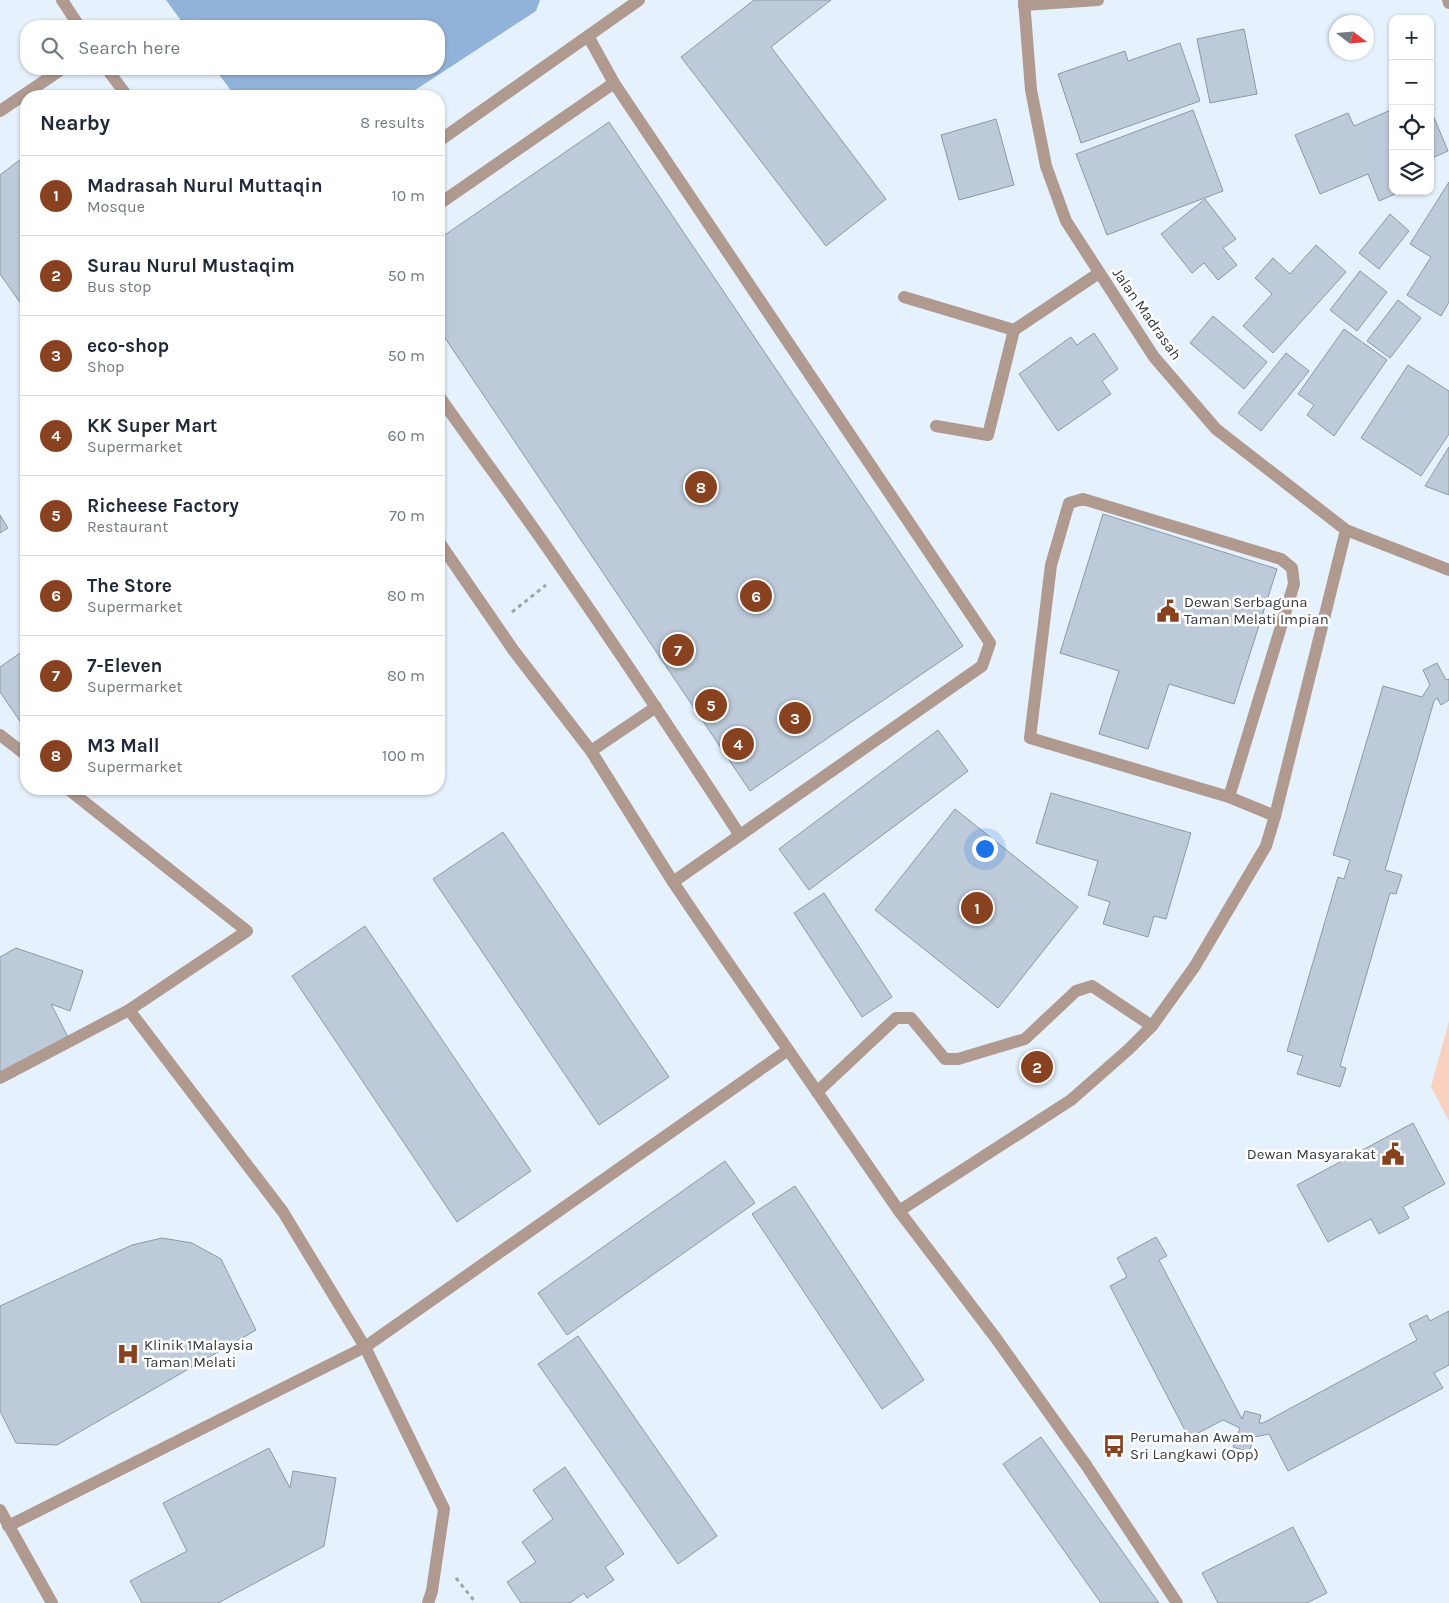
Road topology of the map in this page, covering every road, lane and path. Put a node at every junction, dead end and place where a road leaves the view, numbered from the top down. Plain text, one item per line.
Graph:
1 (62, 0) edge
2 (639, 0) edge
3 (1098, 0) edge
4 (1024, 2) edge
5 (75, 20) edge
6 (588, 36) junction
7 (53, 75) edge
8 (112, 75) edge
9 (614, 83) junction
10 (31, 90) edge
11 (123, 90) edge
12 (20, 97) edge
13 (0, 111) edge
14 (445, 137) edge
15 (445, 200) edge
16 (1099, 273) junction
17 (904, 297) dead end
18 (1014, 330) junction
19 (445, 404) edge
20 (936, 426) dead end
21 (1346, 530) junction
22 (445, 551) edge
23 (1449, 570) edge
24 (564, 572) junction
25 (495, 624) junction
26 (656, 707) junction
27 (0, 734) edge
28 (20, 751) edge
29 (591, 751) junction
30 (76, 795) edge
31 (1229, 798) junction
32 (1275, 816) junction
33 (739, 834) junction
34 (673, 882) junction
35 (129, 1010) junction
36 (1152, 1026) junction
37 (788, 1050) junction
38 (0, 1078) edge
39 (817, 1092) junction
40 (899, 1211) junction
41 (365, 1347) junction
42 (0, 1510) edge
43 (8, 1526) junction
44 (52, 1603) edge
45 (428, 1603) edge
46 (1176, 1603) edge

1 - 5 street
2 - 6 street
3 - 4 street
4 - 16 street, Jalan Madrasah
6 - 9 street
6 - 14 street
7 - 10 street
8 - 11 street
9 - 15 street
9 - 33 street
12 - 13 street
16 - 18 street
16 - 21 street, Jalan Madrasah
17 - 18 street
18 - 20 street
19 - 24 street
21 - 23 street, Jalan Madrasah
21 - 32 street
22 - 25 street
24 - 25 path
24 - 26 street
25 - 29 street
26 - 29 street
26 - 33 street
27 - 28 street
29 - 34 street
30 - 35 street
31 - 31 street
31 - 32 street
32 - 36 street
33 - 34 street
34 - 37 street
35 - 38 street
35 - 41 street
36 - 39 street
36 - 40 street
37 - 39 street
37 - 41 street
39 - 40 street
40 - 46 street
41 - 43 street
41 - 45 street
42 - 43 street
43 - 44 street

